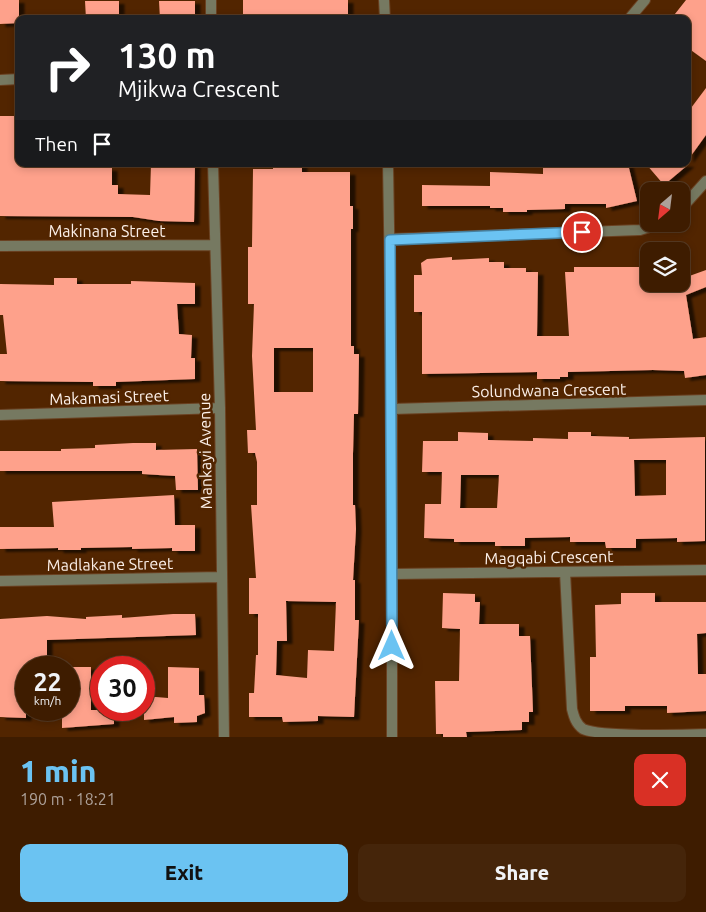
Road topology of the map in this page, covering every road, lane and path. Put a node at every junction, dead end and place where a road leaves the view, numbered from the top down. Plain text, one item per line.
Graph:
1 (210, 0) edge
2 (384, 0) edge
3 (645, 0) edge
4 (211, 15) edge
5 (385, 15) edge
6 (632, 15) edge
7 (15, 79) edge
8 (0, 80) edge
9 (213, 167) edge
10 (388, 167) edge
11 (706, 181) edge
12 (690, 198) edge
13 (640, 230) edge
14 (390, 240) junction
15 (214, 245) junction
16 (0, 246) edge
17 (706, 400) edge
18 (220, 408) junction
19 (392, 409) junction
20 (0, 415) edge
21 (706, 570) edge
22 (565, 572) junction
23 (393, 574) junction
24 (221, 577) junction
25 (0, 581) edge
26 (706, 734) edge
27 (224, 737) edge
28 (392, 737) edge

1 - 4 street
2 - 5 street
3 - 6 street
7 - 8 street
9 - 15 street, Mankayi Avenue
10 - 14 street
11 - 12 street
13 - 14 street
14 - 19 street
15 - 16 street, Makinana Street
15 - 18 street, Mankayi Avenue
17 - 19 street, Solundwana Crescent
18 - 20 street, Makamasi Street
18 - 24 street, Mankayi Avenue
19 - 23 street
21 - 22 street, Magqabi Crescent
22 - 23 street, Magqabi Crescent
22 - 26 street
23 - 28 street
24 - 25 street, Madlakane Street
24 - 27 street, Mankayi Avenue

